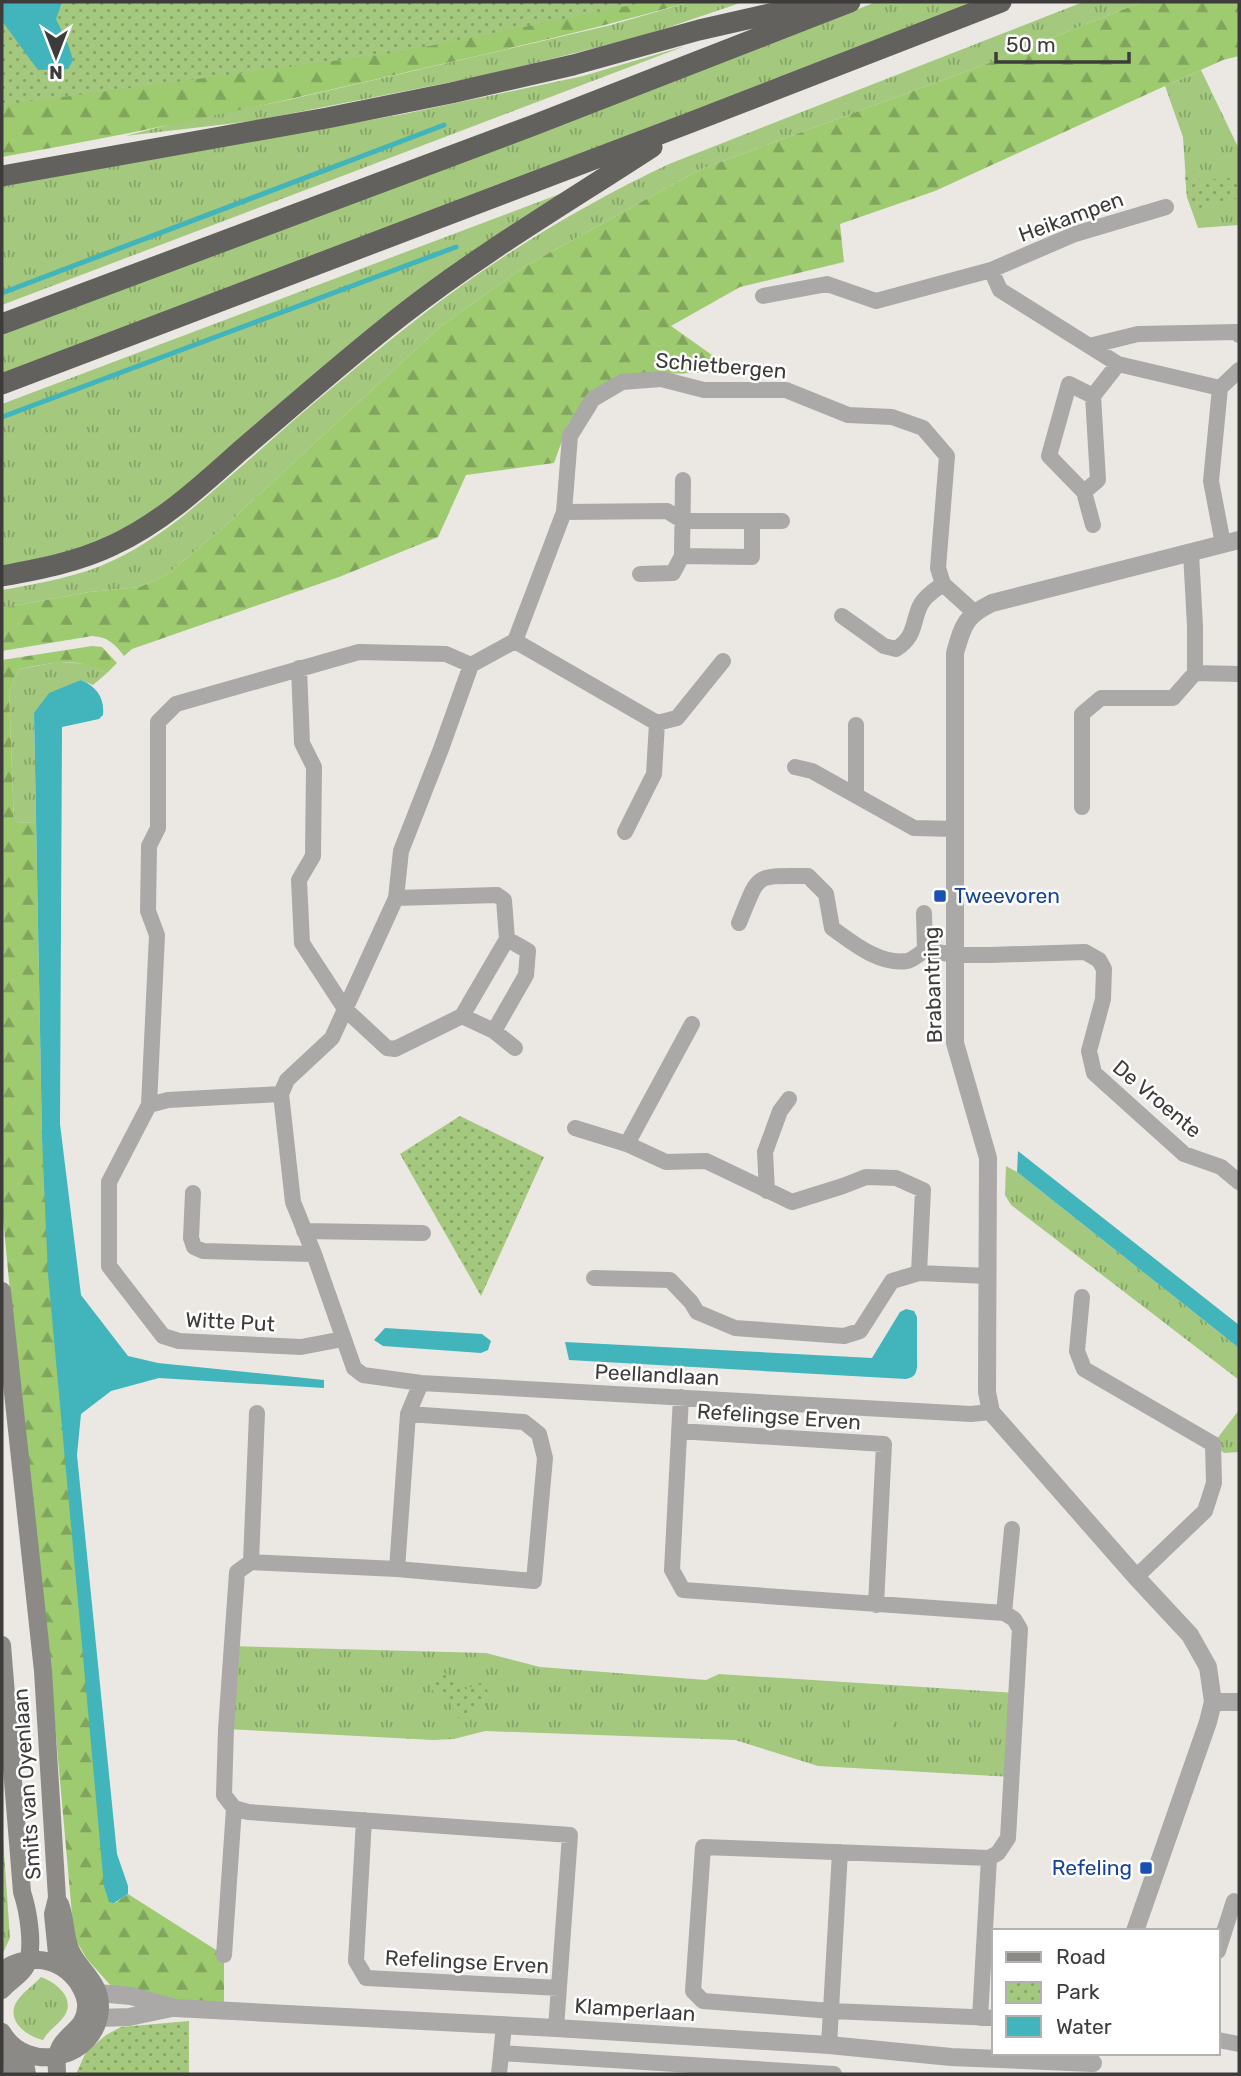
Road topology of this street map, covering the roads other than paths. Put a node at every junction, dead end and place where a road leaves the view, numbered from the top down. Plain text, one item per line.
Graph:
1 (824, 2) edge
2 (850, 2) edge
3 (1001, 2) edge
4 (690, 124) junction
5 (2, 176) edge
6 (1166, 208) dead end
7 (991, 270) junction
8 (763, 296) dead end
9 (2, 324) edge
10 (1239, 335) edge
11 (1089, 346) junction
12 (1118, 364) junction
13 (1239, 370) edge
14 (2, 384) edge
15 (1220, 388) junction
16 (1093, 396) junction
17 (683, 480) dead end
18 (1084, 492) junction
19 (564, 512) junction
20 (683, 521) junction
21 (752, 521) junction
22 (782, 521) dead end
23 (1093, 525) dead end
24 (1231, 542) edge
25 (1191, 553) junction
26 (682, 556) junction
27 (639, 574) dead end
28 (2, 576) edge
29 (943, 584) junction
30 (974, 612) junction
31 (842, 616) dead end
32 (515, 641) junction
33 (723, 661) dead end
34 (471, 665) junction
35 (299, 668) junction
36 (1195, 673) junction
37 (1239, 674) edge
38 (657, 723) junction
39 (856, 726) dead end
40 (795, 767) dead end
41 (856, 794) junction
42 (1082, 807) dead end
43 (955, 829) junction
44 (625, 832) dead end
45 (396, 898) junction
46 (924, 913) dead end
47 (739, 923) dead end
48 (507, 939) junction
49 (925, 950) junction
50 (955, 955) junction
51 (345, 1009) junction
52 (462, 1016) junction
53 (692, 1024) dead end
54 (494, 1031) junction
55 (515, 1048) dead end
56 (281, 1094) junction
57 (789, 1099) dead end
58 (149, 1105) junction
59 (575, 1128) dead end
60 (627, 1143) junction
61 (1239, 1182) edge
62 (767, 1191) junction
63 (192, 1193) dead end
64 (304, 1231) junction
65 (423, 1233) dead end
66 (314, 1254) junction
67 (919, 1273) junction
68 (988, 1276) junction
69 (594, 1278) dead end
70 (2, 1291) edge
71 (1082, 1297) dead end
72 (343, 1339) junction
73 (421, 1383) junction
74 (681, 1397) junction
75 (991, 1412) junction
76 (257, 1413) dead end
77 (408, 1414) junction
78 (679, 1431) junction
79 (1012, 1529) dead end
80 (251, 1562) junction
81 (397, 1569) junction
82 (1136, 1577) junction
83 (876, 1605) junction
84 (1004, 1613) junction
85 (2, 1646) edge
86 (1239, 1702) edge
87 (1213, 1703) junction
88 (234, 1808) junction
89 (364, 1820) junction
90 (840, 1852) junction
91 (989, 1858) junction
92 (1234, 1901) dead end
93 (1136, 1929) edge
94 (1220, 1945) edge
95 (224, 1955) dead end
96 (65, 1958) junction
97 (15, 1964) edge
98 (559, 1988) junction
99 (2, 1990) edge
100 (91, 1993) junction
101 (175, 2008) junction
102 (832, 2011) junction
103 (98, 2018) junction
104 (987, 2018) edge
105 (504, 2026) junction
106 (556, 2028) junction
107 (2, 2032) edge
108 (1220, 2040) edge
109 (1239, 2044) edge
110 (829, 2045) junction
111 (501, 2053) junction
112 (12, 2060) edge
113 (61, 2062) edge
114 (1093, 2064) edge
115 (27, 2074) edge
116 (68, 2074) edge
117 (499, 2074) edge
118 (834, 2074) edge

1 - 5 highway
2 - 9 highway
3 - 4 highway
4 - 14 highway
4 - 28 highway
6 - 7 street, Heikampen
7 - 8 street, Heikampen
7 - 11 street
10 - 11 street
11 - 12 street
12 - 15 street
12 - 16 street
13 - 15 street
15 - 24 street
16 - 18 street
16 - 18 street
17 - 20 street
18 - 23 street
19 - 20 street
19 - 29 street, Schietbergen
19 - 32 street, Schietbergen
20 - 21 street
20 - 26 street
21 - 22 street
21 - 26 street
24 - 25 street
25 - 30 street
25 - 36 street
26 - 27 street
29 - 30 street
29 - 31 street
30 - 43 street, Brabantring
32 - 34 street
32 - 38 street
33 - 38 street
34 - 35 street
34 - 45 street
35 - 51 street
35 - 58 street, Witte Put
36 - 37 street
36 - 42 street
38 - 44 street
39 - 41 street
40 - 41 street
41 - 43 street
43 - 50 street, Brabantring
45 - 48 street
45 - 51 street
46 - 49 street
47 - 49 street
48 - 52 street
48 - 54 street
49 - 50 street
50 - 61 street, De Vroente
50 - 68 street, Brabantring
51 - 52 street
51 - 56 street
52 - 54 street
53 - 60 street
54 - 55 street
56 - 58 street
56 - 64 street
57 - 62 street
58 - 72 street, Witte Put
59 - 60 street
60 - 62 street
62 - 67 street
63 - 66 street
64 - 65 street
64 - 66 street
66 - 72 street
67 - 68 street
67 - 69 street
68 - 75 street, Brabantring
70 - 96 main road, Smits van Oyenlaan
71 - 82 street
72 - 73 street, Peellandlaan
73 - 74 street, Peellandlaan
73 - 77 street
74 - 75 street, Peellandlaan
74 - 78 street, Refelingse Erven
75 - 82 street
76 - 80 street
77 - 81 street
77 - 81 street
78 - 83 street, Refelingse Erven
78 - 83 street, Refelingse Erven
79 - 84 street
80 - 81 street
80 - 88 street
82 - 87 street
83 - 84 street, Refelingse Erven
84 - 91 street
85 - 97 main road, Smits van Oyenlaan
86 - 87 street
87 - 93 street
88 - 89 street, Refelingse Erven
88 - 95 street
89 - 98 street, Refelingse Erven
89 - 98 street, Refelingse Erven
90 - 91 street
90 - 102 street
90 - 102 street
91 - 104 street
92 - 94 street
96 - 97 main road
96 - 100 main road
97 - 99 main road
98 - 106 street, Refelingse Erven
100 - 101 street, Klamperlaan
100 - 103 main road
100 - 113 main road
101 - 103 street, Klamperlaan
101 - 105 street, Klamperlaan
102 - 104 street
102 - 110 street
103 - 113 main road
105 - 106 street, Klamperlaan
105 - 111 street
106 - 110 street, Klamperlaan
107 - 112 main road
108 - 109 street
110 - 114 street, Klamperlaan
111 - 117 street
111 - 118 street
112 - 113 main road
112 - 115 main road
113 - 116 main road

